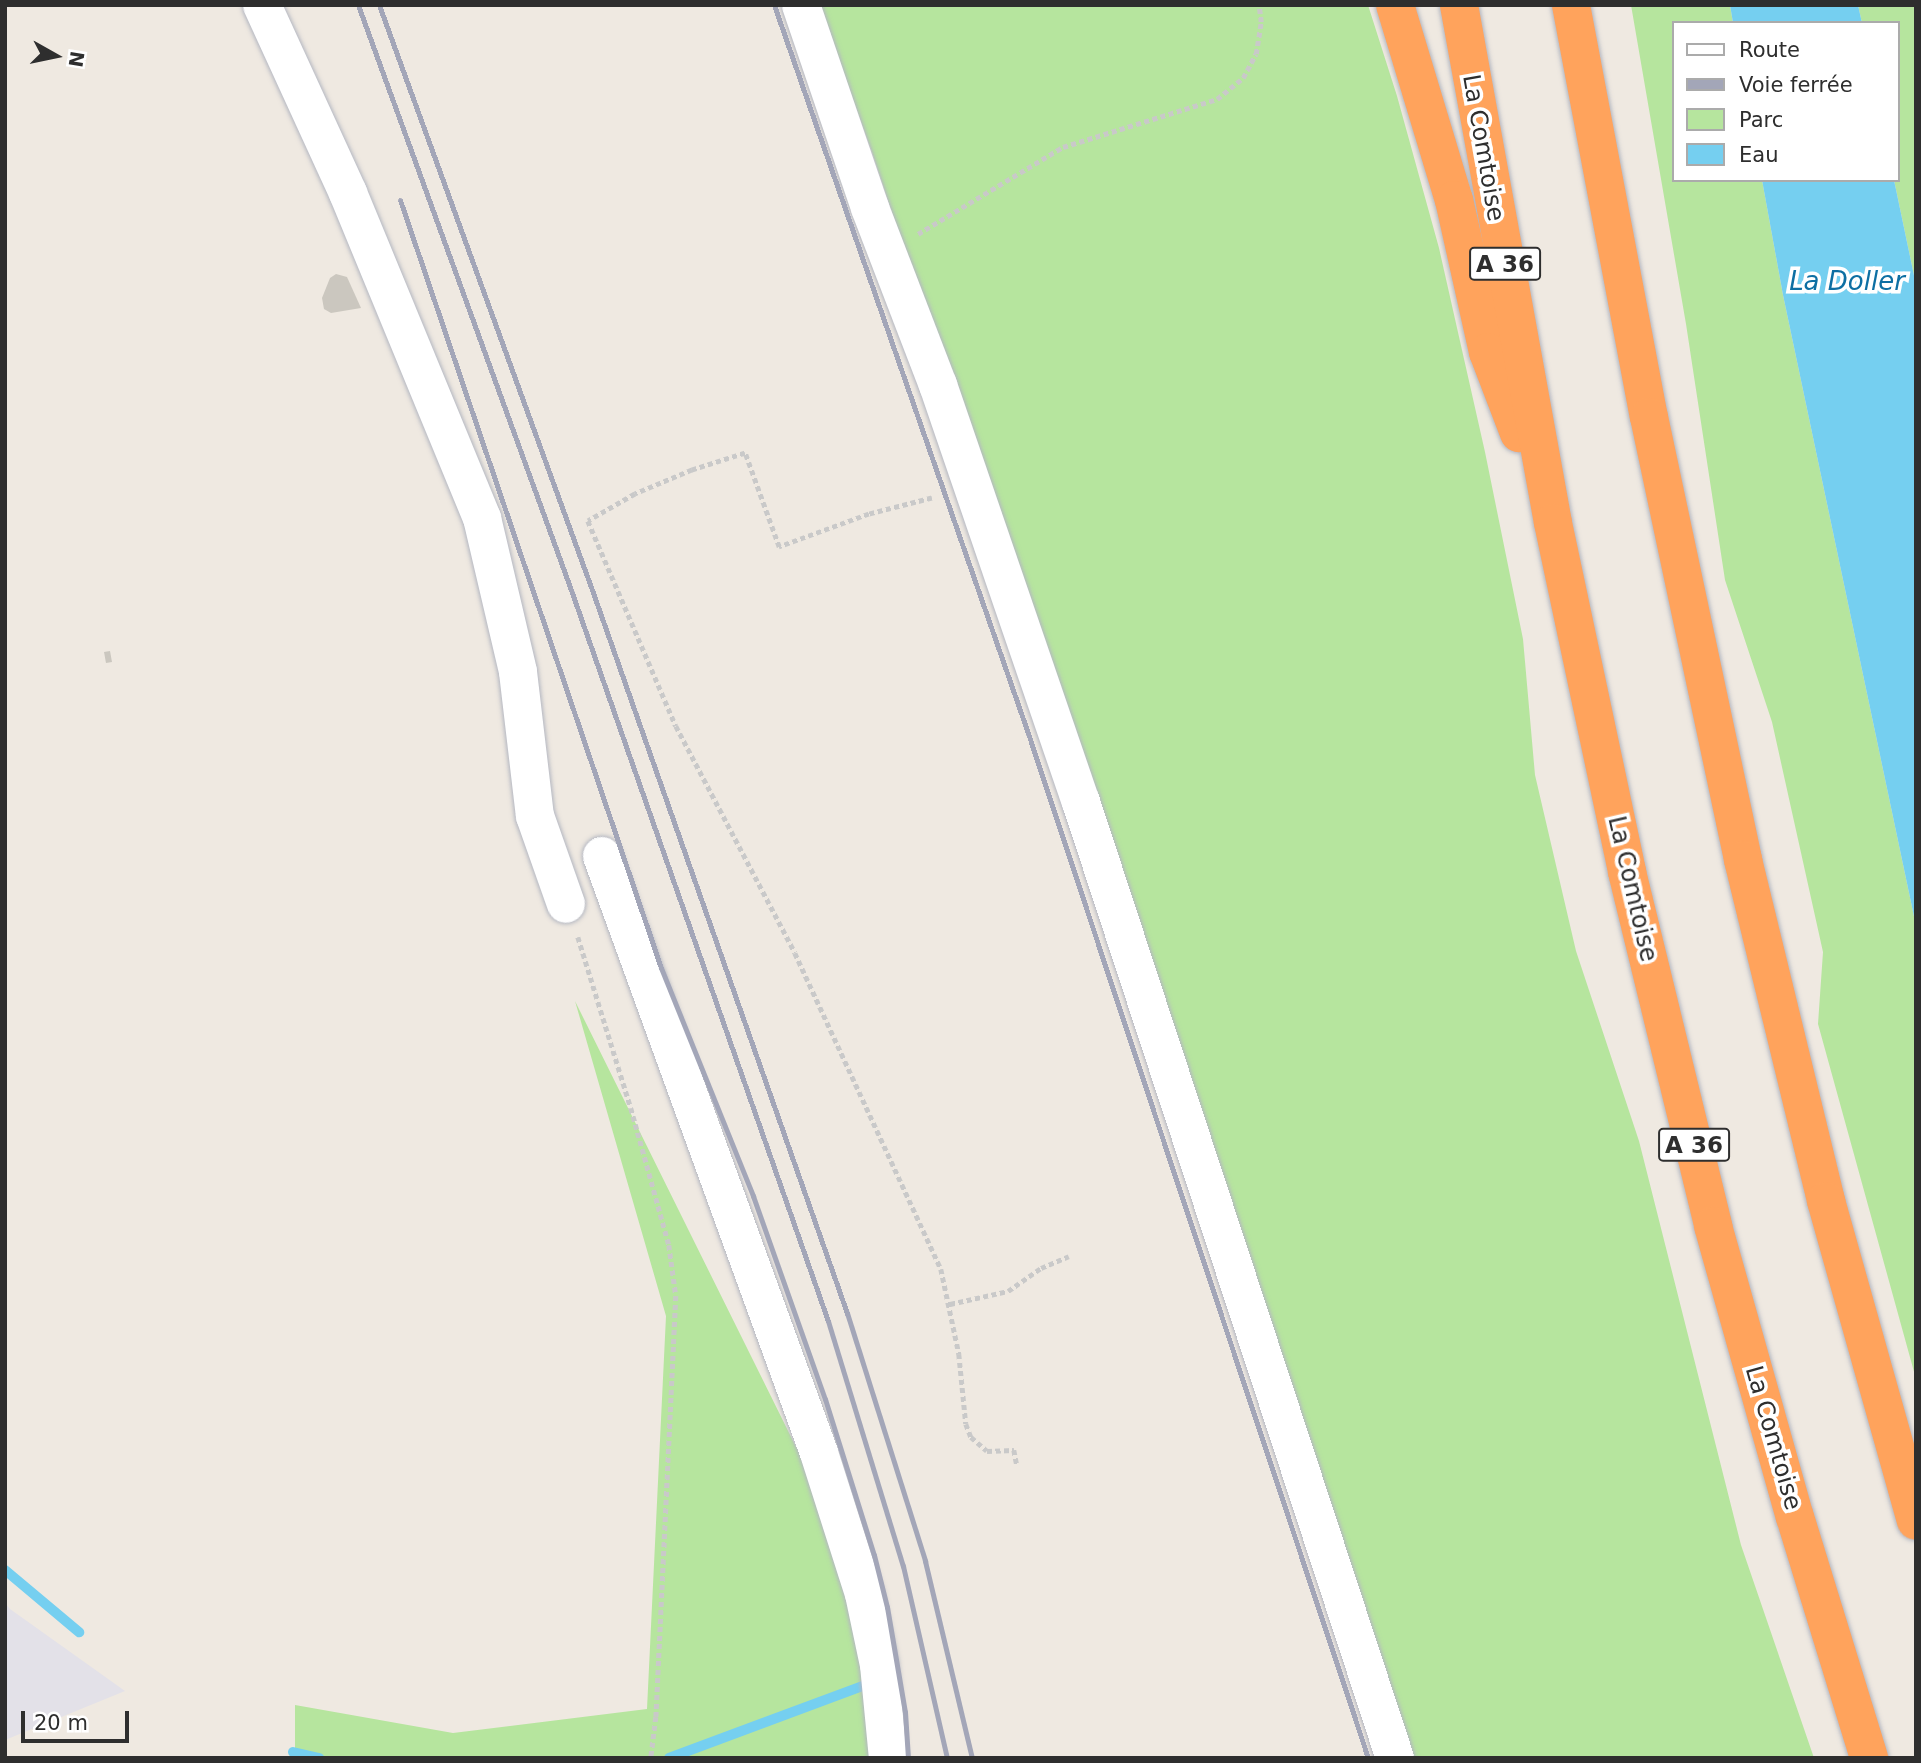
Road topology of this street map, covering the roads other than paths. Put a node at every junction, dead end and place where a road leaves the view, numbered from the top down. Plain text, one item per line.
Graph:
1 (262, 5) edge
2 (801, 5) edge
3 (1395, 5) edge
4 (1459, 5) edge
5 (1571, 5) edge
6 (1553, 523) junction
7 (602, 856) dead end
8 (566, 904) road end
9 (1916, 1521) edge
10 (888, 1758) edge
11 (1395, 1758) edge
12 (1869, 1758) edge

1 - 8 lane
2 - 11 lane
3 - 6 highway
4 - 6 highway, La Comtoise / A 36
5 - 9 highway
6 - 12 highway, La Comtoise / A 36
7 - 10 lane

